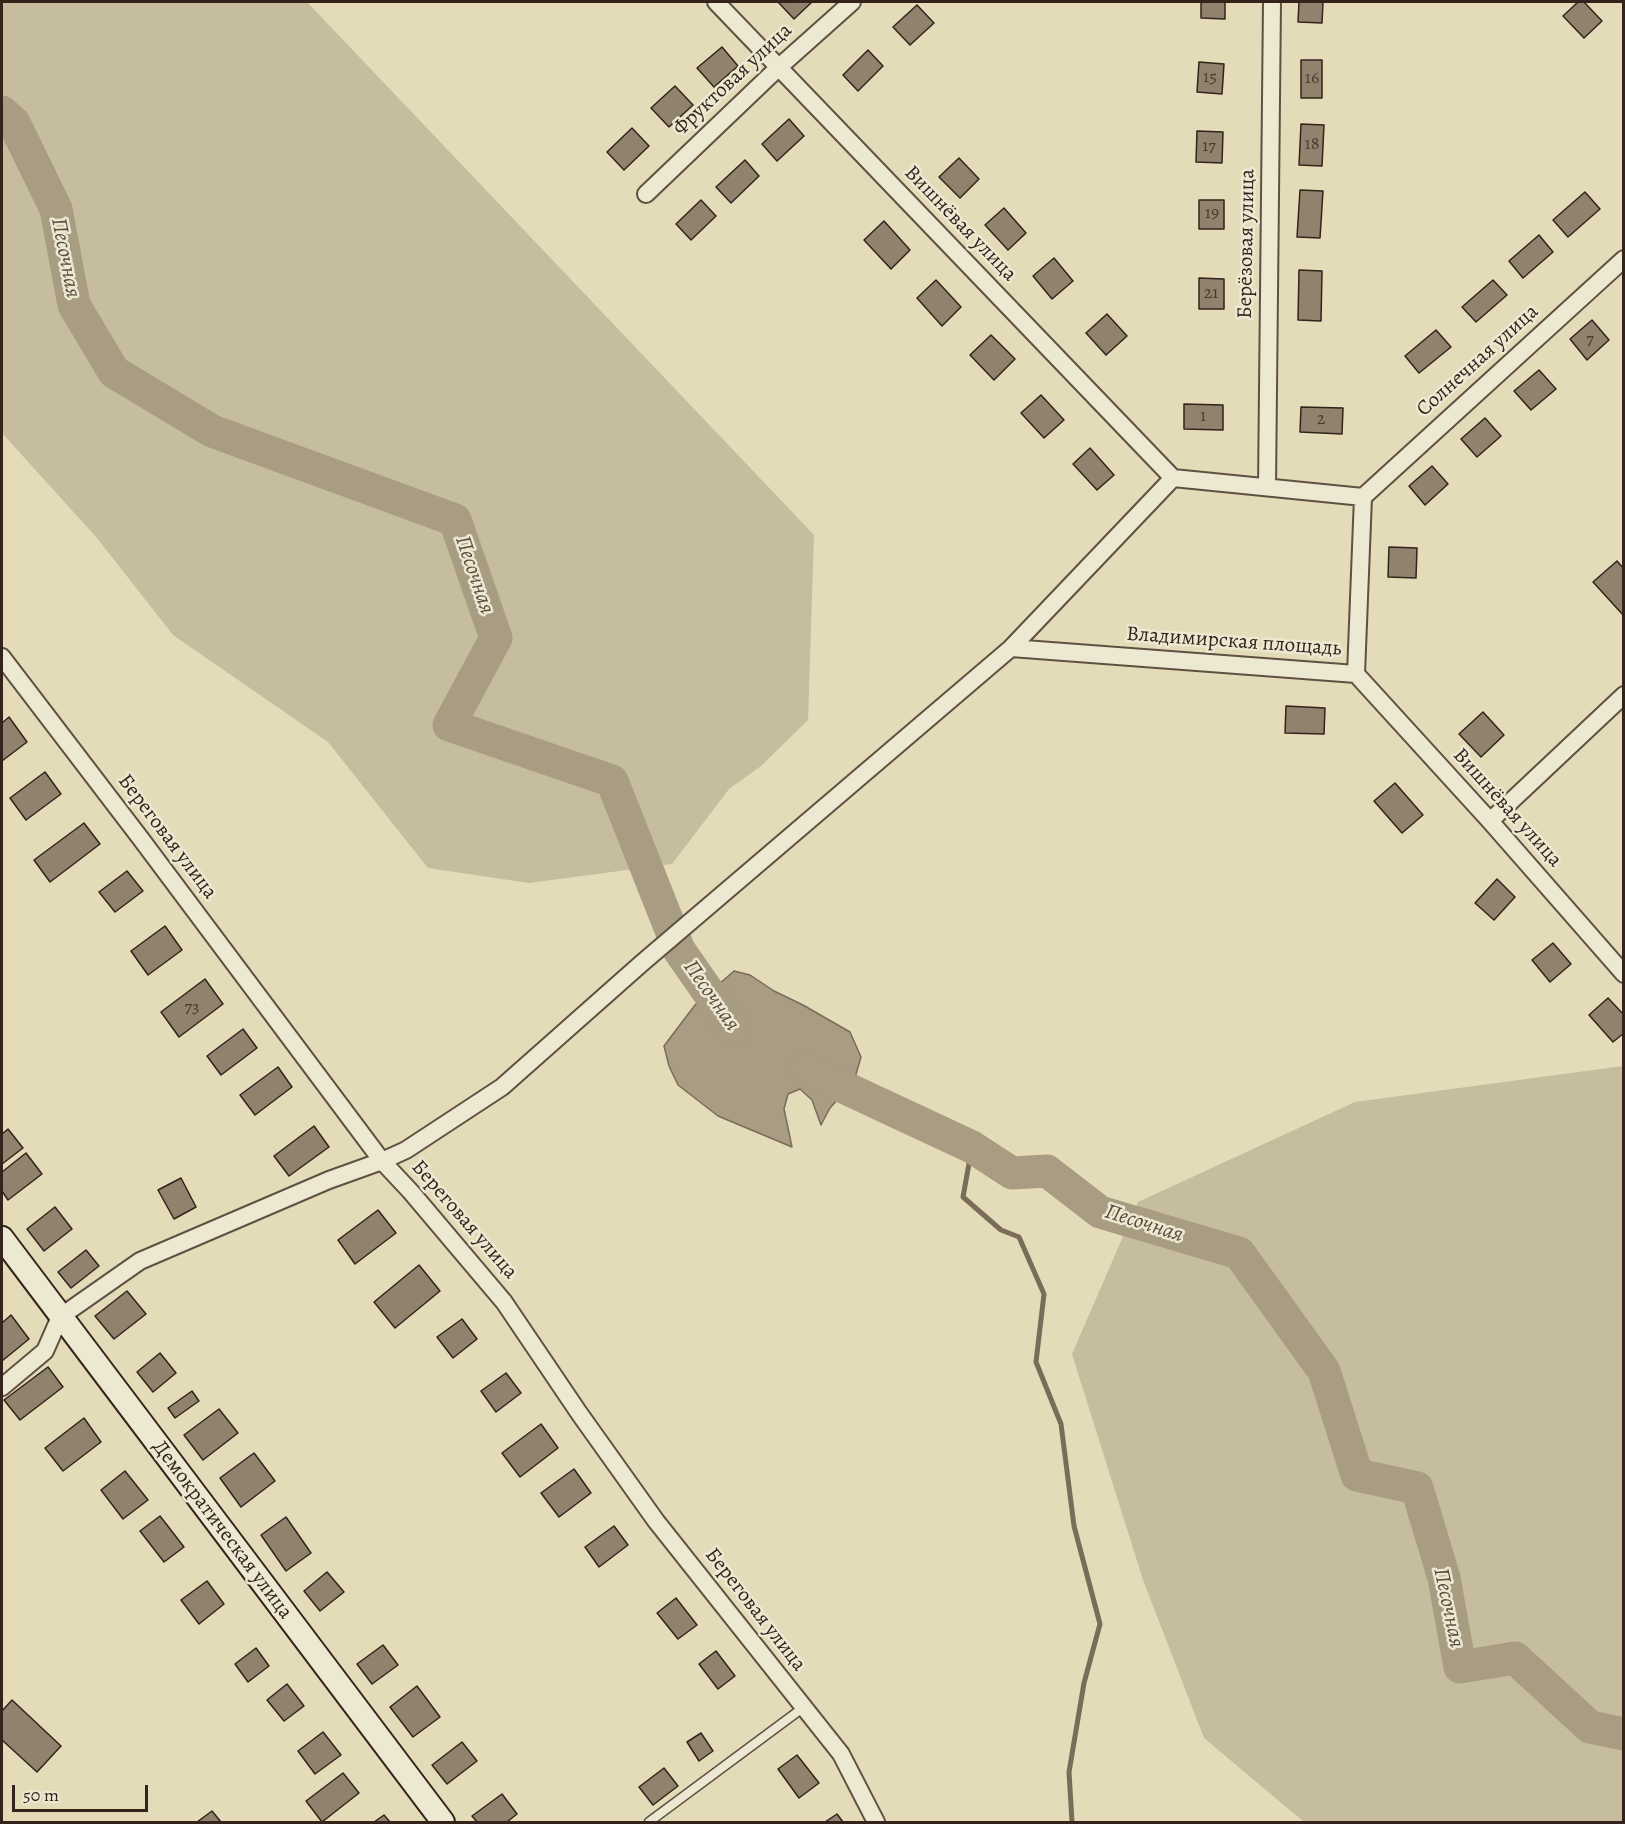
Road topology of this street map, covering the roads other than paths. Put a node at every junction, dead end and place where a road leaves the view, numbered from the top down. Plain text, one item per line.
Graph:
1 (716, 2) edge
2 (852, 2) edge
3 (1272, 2) edge
4 (778, 68) junction
5 (646, 194) dead end
6 (1623, 259) edge
7 (1173, 478) junction
8 (1267, 487) junction
9 (1363, 497) junction
10 (1011, 648) junction
11 (2, 657) edge
12 (1356, 674) junction
13 (1623, 695) edge
14 (1490, 821) junction
15 (1623, 974) edge
16 (382, 1161) junction
17 (2, 1238) edge
18 (60, 1317) junction
19 (2, 1387) edge
20 (804, 1707) junction
21 (443, 1822) edge
22 (649, 1822) edge
23 (876, 1822) edge

1 - 4 street, Вишнёвая улица
2 - 4 street, Фруктовая улица
3 - 8 street, Берёзовая улица
4 - 5 street, Фруктовая улица
4 - 7 street, Вишнёвая улица
6 - 9 street, Солнечная улица
7 - 8 street
7 - 10 street
8 - 9 street
9 - 12 street, Владимирская площадь
10 - 12 street, Владимирская площадь
10 - 16 street
11 - 16 street, Береговая улица
12 - 14 street, Вишнёвая улица
13 - 14 street
14 - 15 street, Вишнёвая улица
16 - 18 street
16 - 20 street, Береговая улица
17 - 18 street, Демократическая улица
18 - 19 street
18 - 21 street, Демократическая улица
20 - 22 lane
20 - 23 street, Береговая улица

